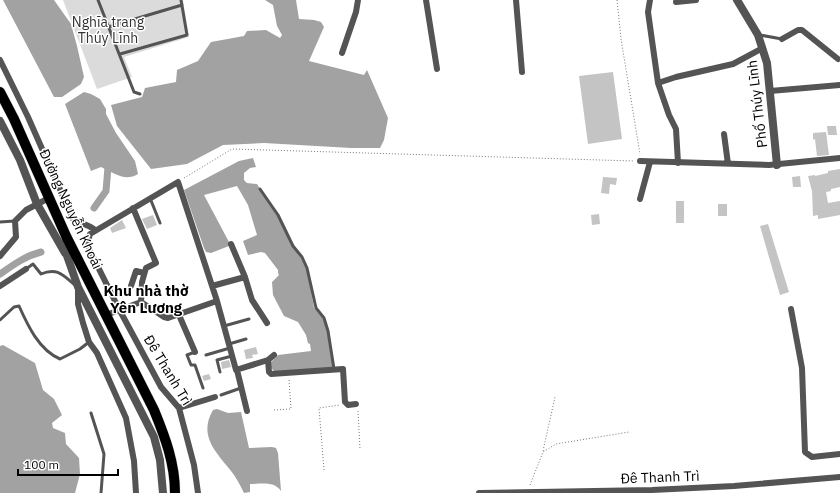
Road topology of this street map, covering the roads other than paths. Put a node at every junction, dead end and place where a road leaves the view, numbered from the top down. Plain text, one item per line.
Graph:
1 (98, 0) edge
2 (181, 0) edge
3 (358, 0) edge
4 (426, 0) edge
5 (516, 0) edge
6 (650, 0) edge
7 (696, 0) edge
8 (737, 0) edge
9 (676, 2) dead end
10 (182, 5) junction
11 (108, 27) junction
12 (758, 35) junction
13 (782, 39) joint
14 (763, 48) junction
15 (342, 53) dead end
16 (120, 54) junction
17 (0, 60) edge
18 (839, 61) edge
19 (437, 69) dead end
20 (522, 72) dead end
21 (658, 83) junction
22 (840, 85) edge
23 (770, 91) junction
24 (0, 92) edge
25 (140, 94) dead end
26 (0, 121) edge
27 (724, 134) dead end
28 (840, 158) edge
29 (640, 162) road end
30 (650, 162) junction
31 (678, 163) junction
32 (728, 164) junction
33 (777, 165) junction
34 (260, 189) dead end
35 (49, 198) junction
36 (150, 198) junction
37 (640, 199) dead end
38 (37, 204) junction
39 (133, 208) junction
40 (15, 221) junction
41 (0, 222) edge
42 (160, 223) dead end
43 (95, 230) junction
44 (66, 236) junction
45 (231, 244) dead end
46 (66, 253) junction
47 (0, 256) edge
48 (26, 269) joint
49 (144, 273) junction
50 (245, 277) junction
51 (0, 286) edge
52 (131, 286) dead end
53 (212, 286) junction
54 (78, 288) junction
55 (217, 301) junction
56 (142, 302) junction
57 (119, 309) junction
58 (791, 309) dead end
59 (106, 315) junction
60 (179, 315) junction
61 (0, 320) edge
62 (249, 320) dead end
63 (267, 323) dead end
64 (224, 326) junction
65 (246, 339) dead end
66 (89, 342) junction
67 (229, 346) junction
68 (195, 352) joint
69 (206, 355) dead end
70 (274, 355) dead end
71 (232, 356) junction
72 (268, 360) junction
73 (334, 369) junction
74 (237, 370) junction
75 (220, 372) dead end
76 (203, 388) dead end
77 (241, 388) junction
78 (221, 395) dead end
79 (215, 397) dead end
80 (356, 404) road end
81 (179, 408) junction
82 (246, 411) dead end
83 (92, 413) dead end
84 (840, 454) edge
85 (840, 477) edge
86 (734, 486) junction
87 (653, 491) edge
88 (101, 493) edge
89 (136, 493) edge
90 (163, 493) edge
91 (175, 493) edge
92 (198, 493) edge
93 (479, 493) edge
94 (735, 493) edge

1 - 11 lane
2 - 10 lane
3 - 15 street
4 - 19 street
5 - 20 street
6 - 21 street
7 - 9 street
8 - 12 street, Phố Thúy Lĩnh
10 - 11 lane
10 - 16 lane
11 - 16 lane
12 - 13 lane
12 - 14 street, Phố Thúy Lĩnh
13 - 18 street
14 - 21 street
14 - 23 street, Phố Thúy Lĩnh
16 - 25 lane
17 - 43 street
21 - 31 street
22 - 23 street
23 - 33 street, Phố Thúy Lĩnh
24 - 35 main road, Đường Nguyễn Khoái
26 - 38 street
27 - 32 street
28 - 33 street
29 - 30 street
30 - 31 street
30 - 37 street
31 - 32 street
32 - 33 street
34 - 73 lane
35 - 38 street
35 - 44 main road, Đường Nguyễn Khoái
36 - 39 street
36 - 42 lane
36 - 53 street
38 - 40 street
38 - 46 street
39 - 43 street
39 - 49 street
40 - 41 lane
40 - 47 street
43 - 57 street, Đê Thanh Trì
44 - 46 street
44 - 59 main road, Đường Nguyễn Khoái
45 - 50 street
46 - 54 street
48 - 51 street
48 - 54 lane
49 - 52 street
49 - 56 street
50 - 53 street
50 - 63 street
53 - 55 street
54 - 66 street
54 - 90 street
55 - 60 street
55 - 64 street
56 - 57 street
56 - 60 street
57 - 59 street
57 - 81 street, Đê Thanh Trì
58 - 84 street
59 - 91 main road, Đường Nguyễn Khoái
60 - 68 street
61 - 66 lane
62 - 64 lane
64 - 67 street
65 - 67 lane
66 - 89 street
67 - 69 lane
67 - 71 street
68 - 76 lane
70 - 72 street
71 - 74 street
71 - 75 lane
72 - 73 street
72 - 74 street
73 - 80 street
74 - 77 street
77 - 78 lane
77 - 82 street
79 - 81 street
81 - 92 street, Đê Thanh Trì
83 - 88 lane
85 - 86 street, Đê Thanh Trì
86 - 87 street, Đê Thanh Trì
86 - 94 street
87 - 93 street, Đê Thanh Trì

